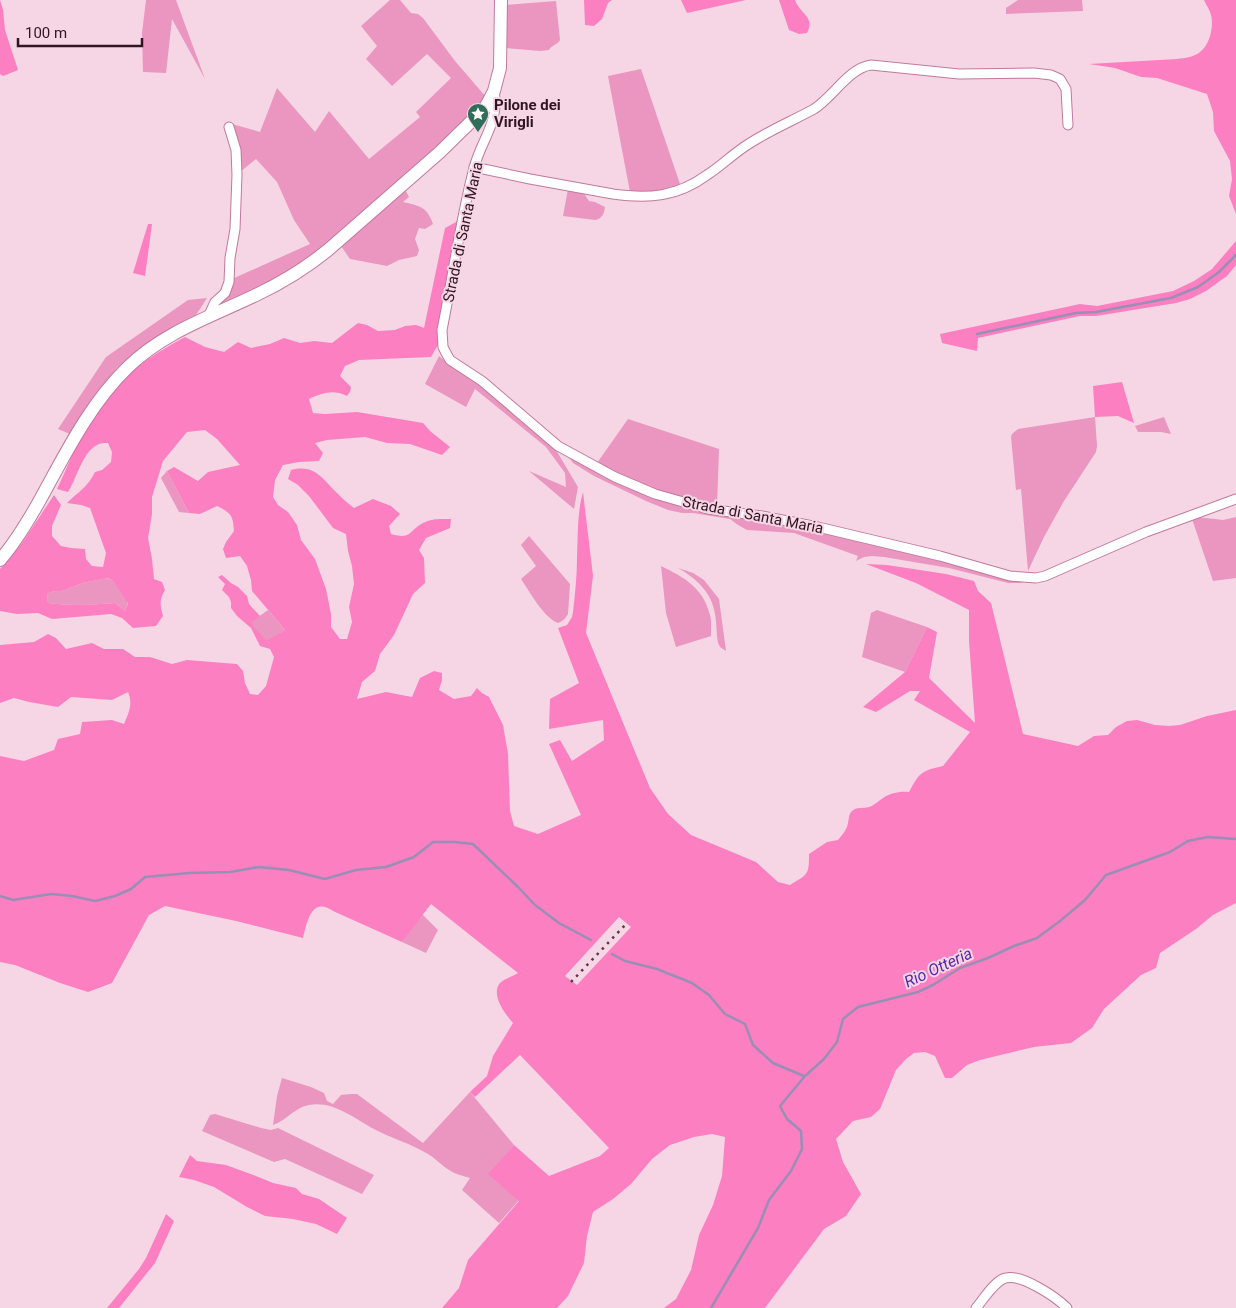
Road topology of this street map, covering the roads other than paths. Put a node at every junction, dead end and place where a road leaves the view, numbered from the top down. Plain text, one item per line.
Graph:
1 (501, 0) edge
2 (494, 91) junction
3 (1068, 125) dead end
4 (230, 127) dead end
5 (474, 167) junction
6 (208, 317) junction
7 (1236, 499) edge
8 (0, 560) edge
9 (976, 1308) edge
10 (1067, 1308) edge

1 - 2 main road
2 - 5 street, Strada di Santa Maria
2 - 6 main road
3 - 5 street
4 - 6 street
5 - 7 street, Strada di Santa Maria
6 - 8 main road
9 - 10 street

